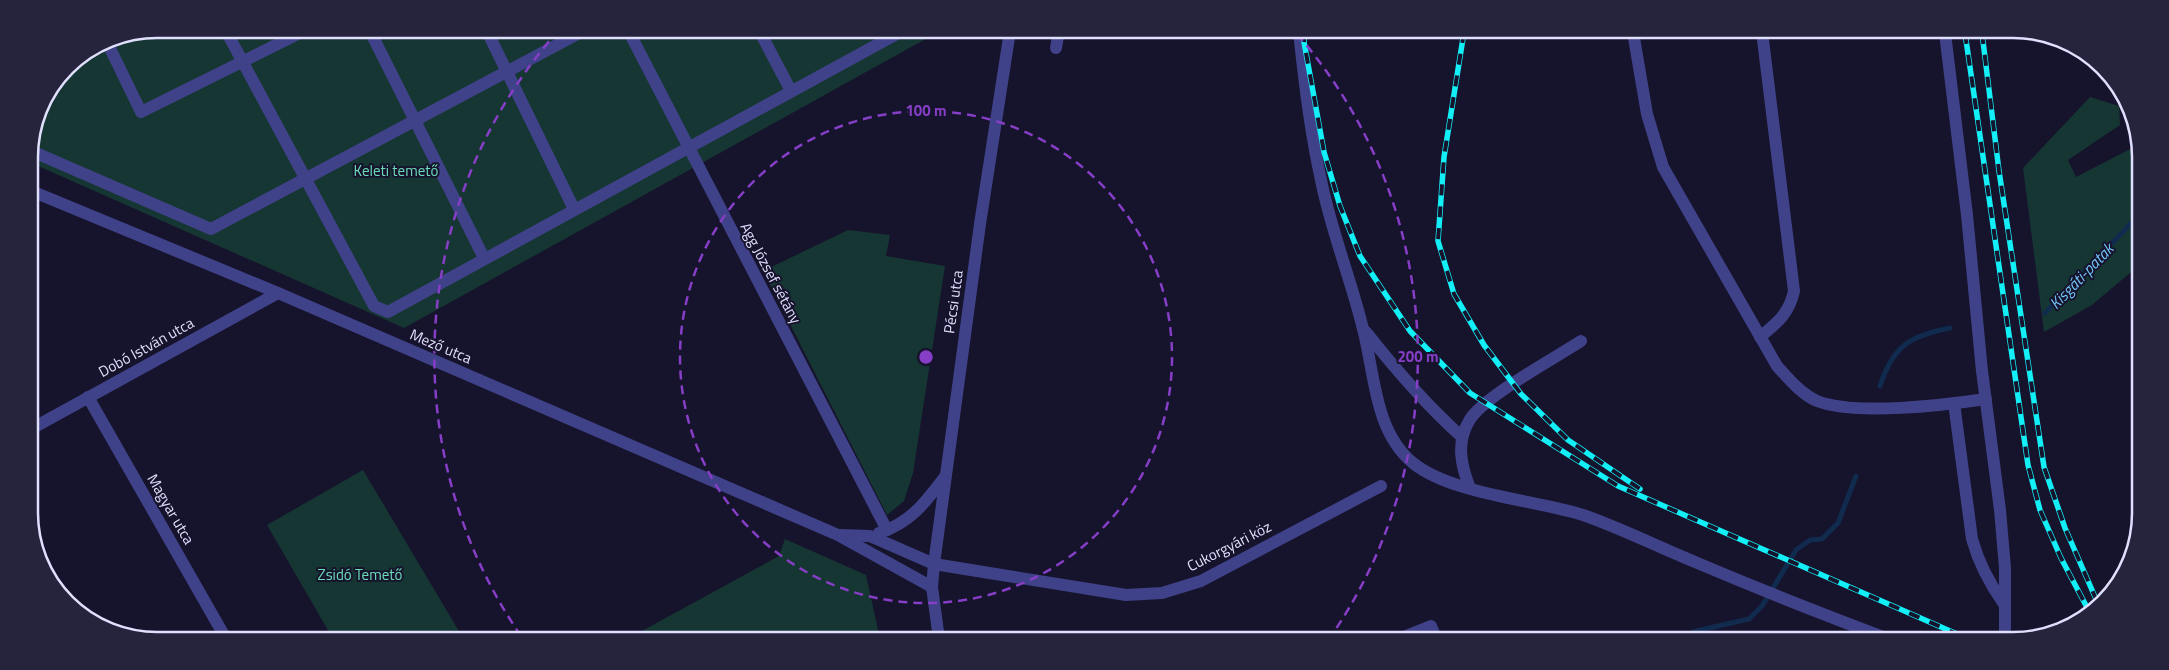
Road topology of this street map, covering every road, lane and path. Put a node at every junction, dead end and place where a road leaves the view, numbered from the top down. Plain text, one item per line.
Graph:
1 (230, 38) edge
2 (290, 38) edge
3 (373, 38) edge
4 (490, 38) edge
5 (570, 38) edge
6 (632, 38) edge
7 (763, 38) edge
8 (882, 38) edge
9 (1009, 38) edge
10 (1058, 38) edge
11 (1300, 38) edge
12 (1634, 38) edge
13 (1763, 38) edge
14 (1946, 38) edge
15 (110, 48) edge
16 (1056, 48) dead end
17 (242, 62) junction
18 (507, 71) junction
19 (791, 91) junction
20 (415, 120) junction
21 (687, 147) junction
22 (38, 154) edge
23 (305, 179) junction
24 (38, 194) edge
25 (574, 209) junction
26 (484, 258) junction
27 (278, 293) junction
28 (1363, 329) junction
29 (1760, 337) junction
30 (1580, 341) dead end
31 (88, 397) junction
32 (1986, 399) junction
33 (1954, 403) junction
34 (38, 425) edge
35 (1462, 437) junction
36 (946, 476) junction
37 (1381, 486) dead end
38 (1470, 488) junction
39 (887, 530) junction
40 (838, 535) junction
41 (870, 536) junction
42 (934, 564) junction
43 (932, 587) junction
44 (2004, 604) junction
45 (223, 632) edge
46 (938, 632) edge
47 (1415, 632) edge
48 (1433, 632) edge
49 (1870, 632) edge
50 (2005, 632) edge

1 - 17 street
2 - 17 street
3 - 20 street
4 - 18 street
5 - 18 street
6 - 21 street, Agg József sétány
7 - 19 street
8 - 19 street
9 - 36 street, Pécsi utca
10 - 16 street
11 - 28 street
12 - 29 street
13 - 29 street
14 - 32 street
15 - 17 street
17 - 23 street
18 - 20 street
18 - 25 street
19 - 21 street
20 - 23 street
20 - 26 street
21 - 25 street
21 - 39 street, Agg József sétány
22 - 23 street
23 - 26 street
24 - 27 street, Mező utca
25 - 26 street
27 - 31 street, Dobó István utca
27 - 40 street, Mező utca
28 - 35 street
28 - 38 street
29 - 33 street
30 - 35 street
31 - 34 street, Dobó István utca
31 - 45 street, Magyar utca
32 - 33 street
32 - 44 street
33 - 44 street
35 - 38 street
36 - 39 street
36 - 42 street, Pécsi utca
37 - 42 street, Cukorgyári köz
38 - 49 street
39 - 41 street
40 - 41 street
40 - 43 street, Mező utca
41 - 42 street, Cukorgyári köz
42 - 43 street, Pécsi utca
43 - 46 street, Pécsi utca
44 - 50 street
47 - 48 street

